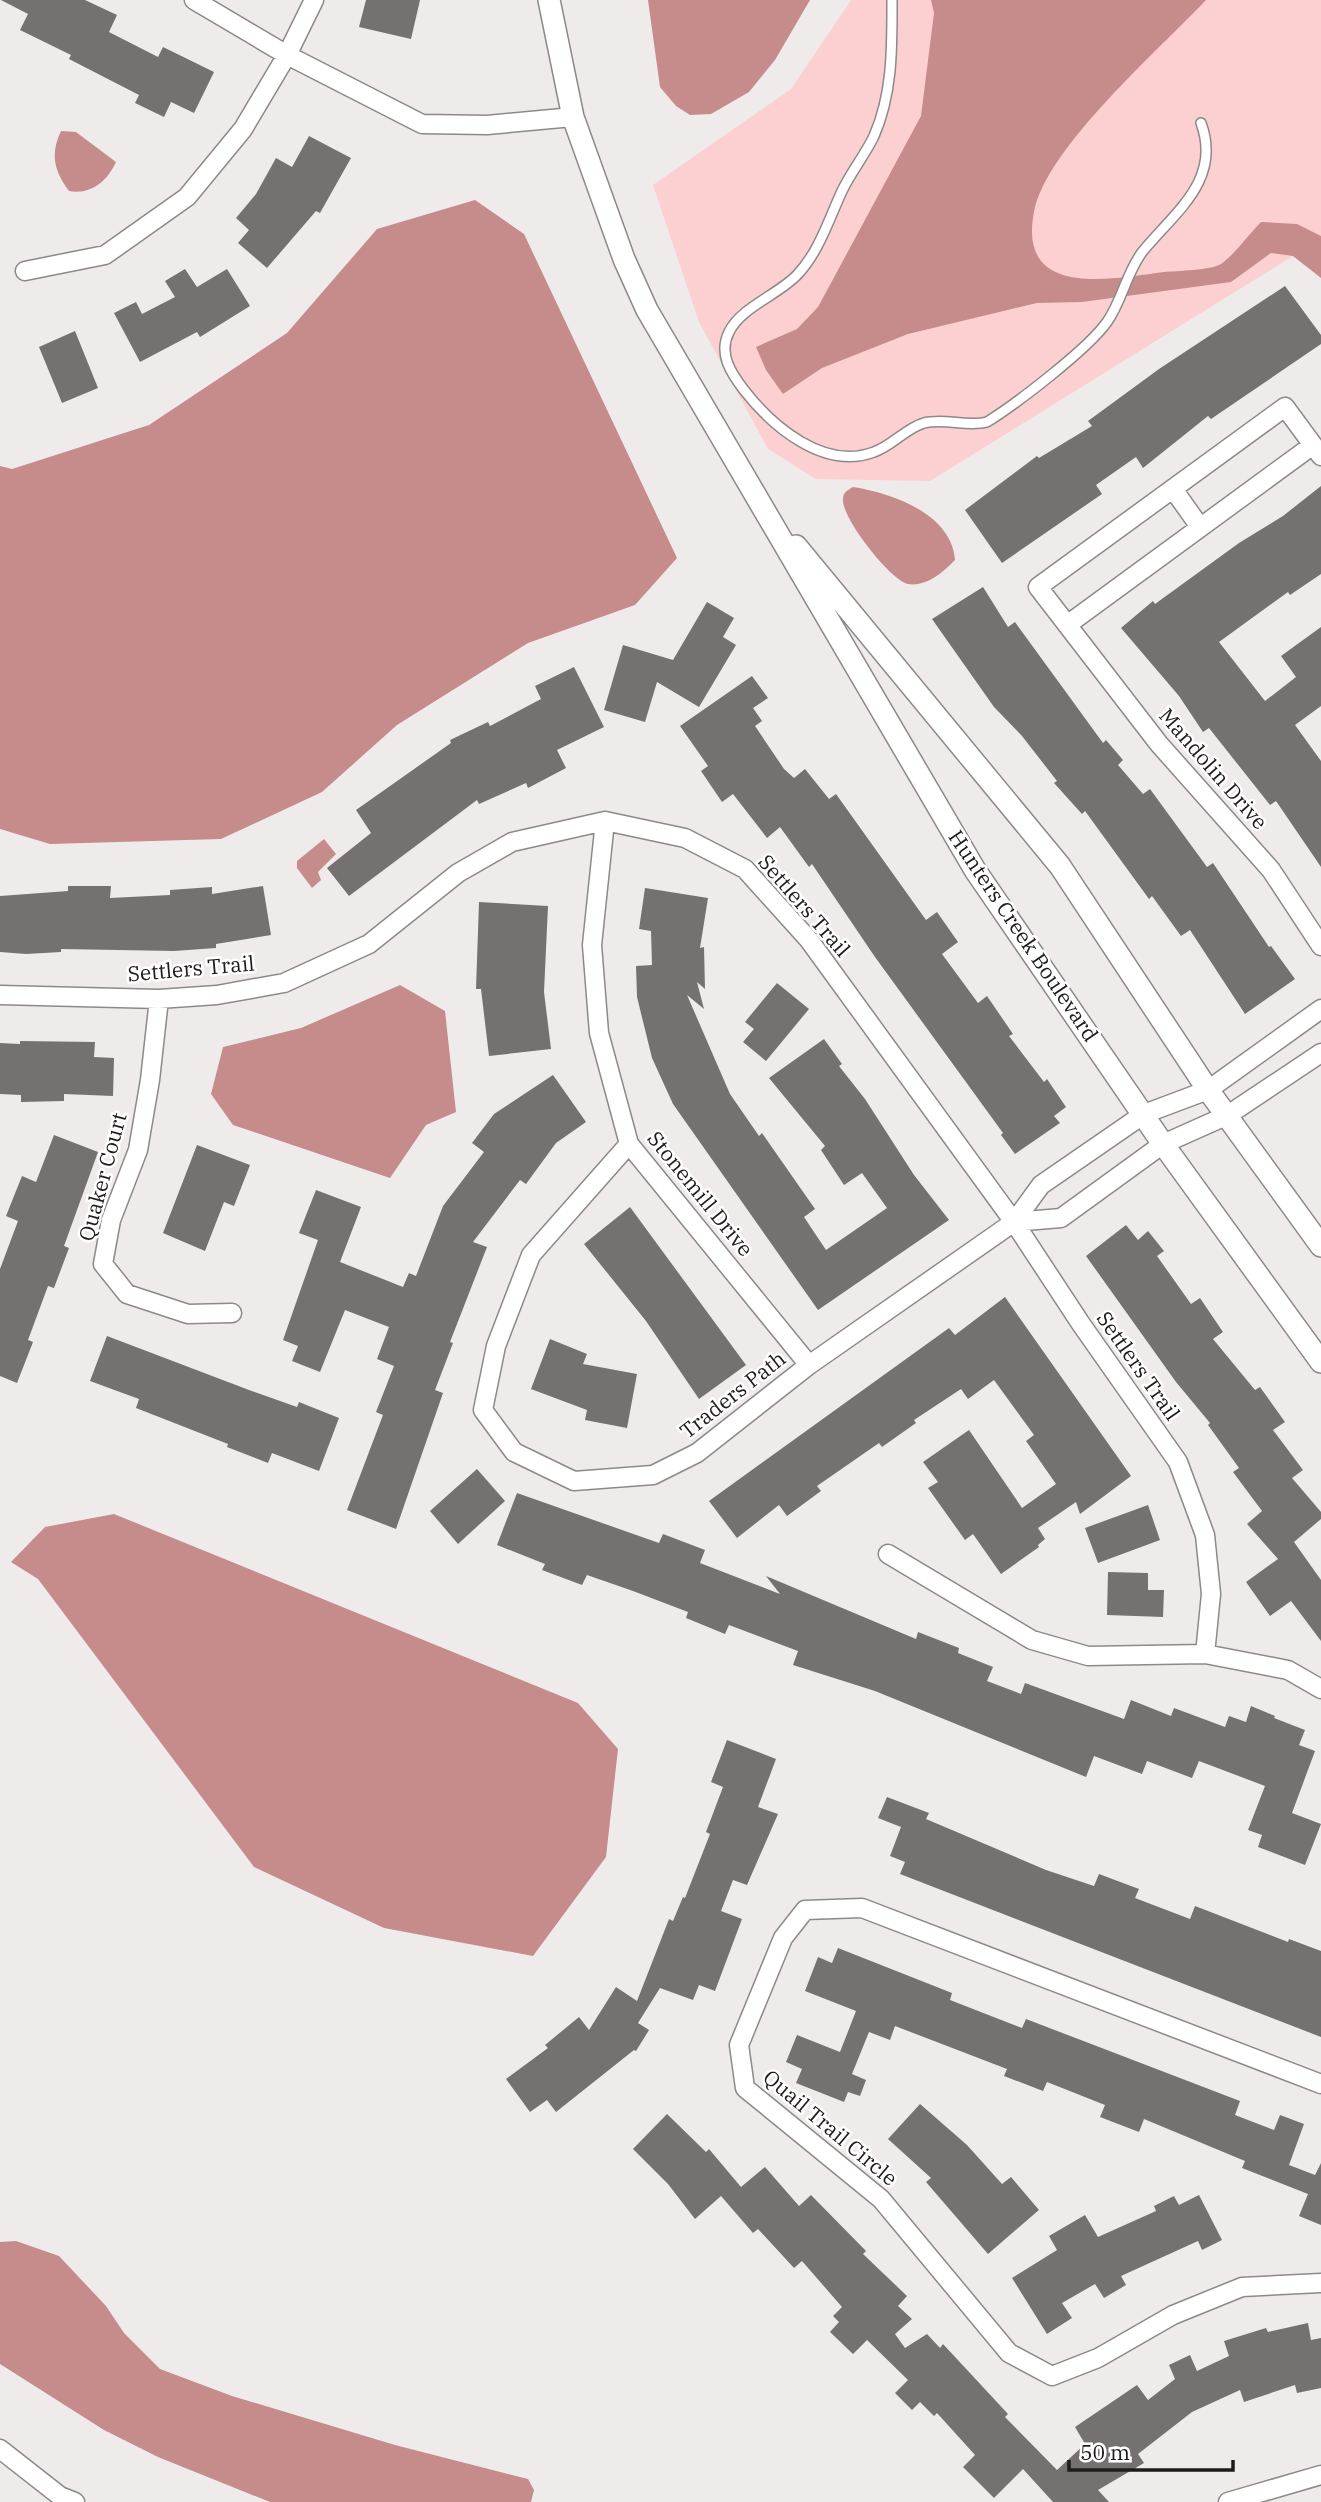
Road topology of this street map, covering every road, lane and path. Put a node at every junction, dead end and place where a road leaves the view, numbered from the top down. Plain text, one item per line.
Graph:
1 (194, 0) edge
2 (314, 0) edge
3 (549, 0) edge
4 (892, 0) edge
5 (287, 55) junction
6 (573, 117) junction
7 (1201, 123) dead end
8 (25, 271) dead end
9 (1317, 451) edge
10 (1172, 489) junction
11 (753, 493) junction
12 (1200, 527) junction
13 (1067, 625) junction
14 (605, 821) junction
15 (1321, 946) edge
16 (0, 995) edge
17 (159, 999) junction
18 (1321, 1009) edge
19 (1321, 1053) edge
20 (1208, 1090) junction
21 (1144, 1114) junction
22 (1228, 1115) junction
23 (629, 1144) junction
24 (1163, 1144) junction
25 (1014, 1222) junction
26 (1321, 1247) edge
27 (232, 1313) dead end
28 (1321, 1362) edge
29 (809, 1364) junction
30 (888, 1554) dead end
31 (1205, 1654) junction
32 (1321, 1689) edge
33 (1321, 2084) edge
34 (1321, 2283) edge
35 (0, 2449) edge
36 (1321, 2475) edge
37 (75, 2502) edge
38 (1228, 2502) edge

1 - 5 street
2 - 5 street
3 - 6 street, Hunters Creek Boulevard
4 - 7 lane
5 - 6 street
5 - 8 street
6 - 11 street, Hunters Creek Boulevard
9 - 10 street, Mandolin Drive
9 - 12 street
10 - 12 street
10 - 13 street, Mandolin Drive
11 - 20 street, Hunters Creek Boulevard
11 - 21 street, Hunters Creek Boulevard
12 - 13 street
13 - 15 street, Mandolin Drive
14 - 17 street, Settlers Trail
14 - 23 street, Stonemill Drive
14 - 25 street, Settlers Trail
16 - 17 street, Settlers Trail
17 - 27 street, Quaker Court
18 - 20 street, Traders Path
19 - 22 street, Traders Path
20 - 21 street, Traders Path
20 - 22 street, Hunters Creek Boulevard
21 - 24 street, Hunters Creek Boulevard
21 - 25 street, Traders Path
22 - 24 street, Traders Path
22 - 26 street, Hunters Creek Boulevard
23 - 29 street, Stonemill Drive
23 - 29 street, Traders Path
24 - 25 street, Traders Path
24 - 28 street, Hunters Creek Boulevard
25 - 29 street, Traders Path
25 - 31 street, Settlers Trail
30 - 31 street
31 - 32 street
33 - 34 street, Quail Trail Circle
35 - 37 street
36 - 38 street

